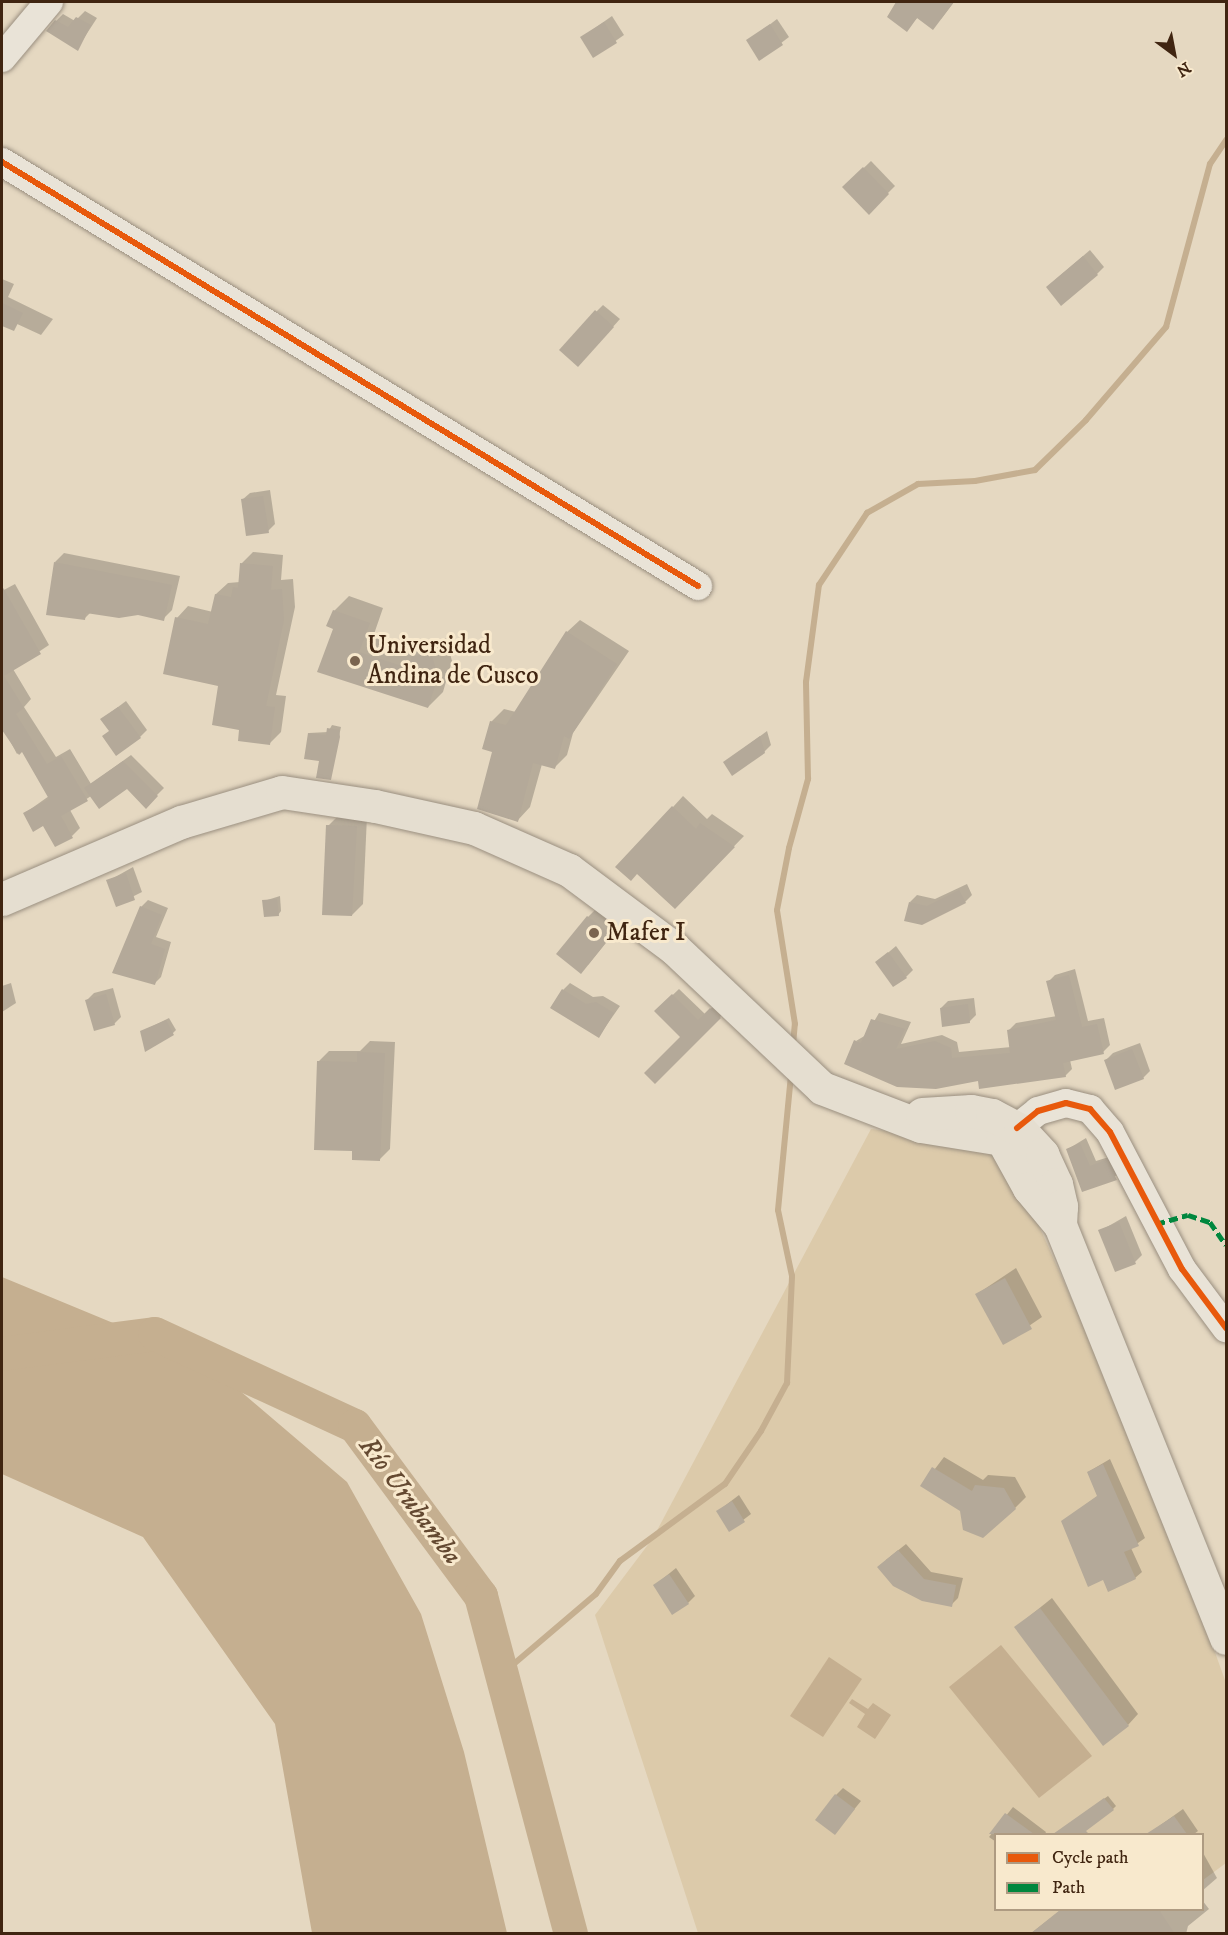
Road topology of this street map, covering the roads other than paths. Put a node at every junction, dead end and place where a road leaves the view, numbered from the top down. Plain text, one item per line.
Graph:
1 (49, 2) edge
2 (2, 58) edge
3 (2, 162) edge
4 (698, 586) dead end
5 (2, 899) edge
6 (1011, 1134) junction
7 (1227, 1328) edge
8 (1227, 1638) edge

1 - 2 street
3 - 4 street
5 - 6 highway
6 - 7 street
6 - 8 highway

